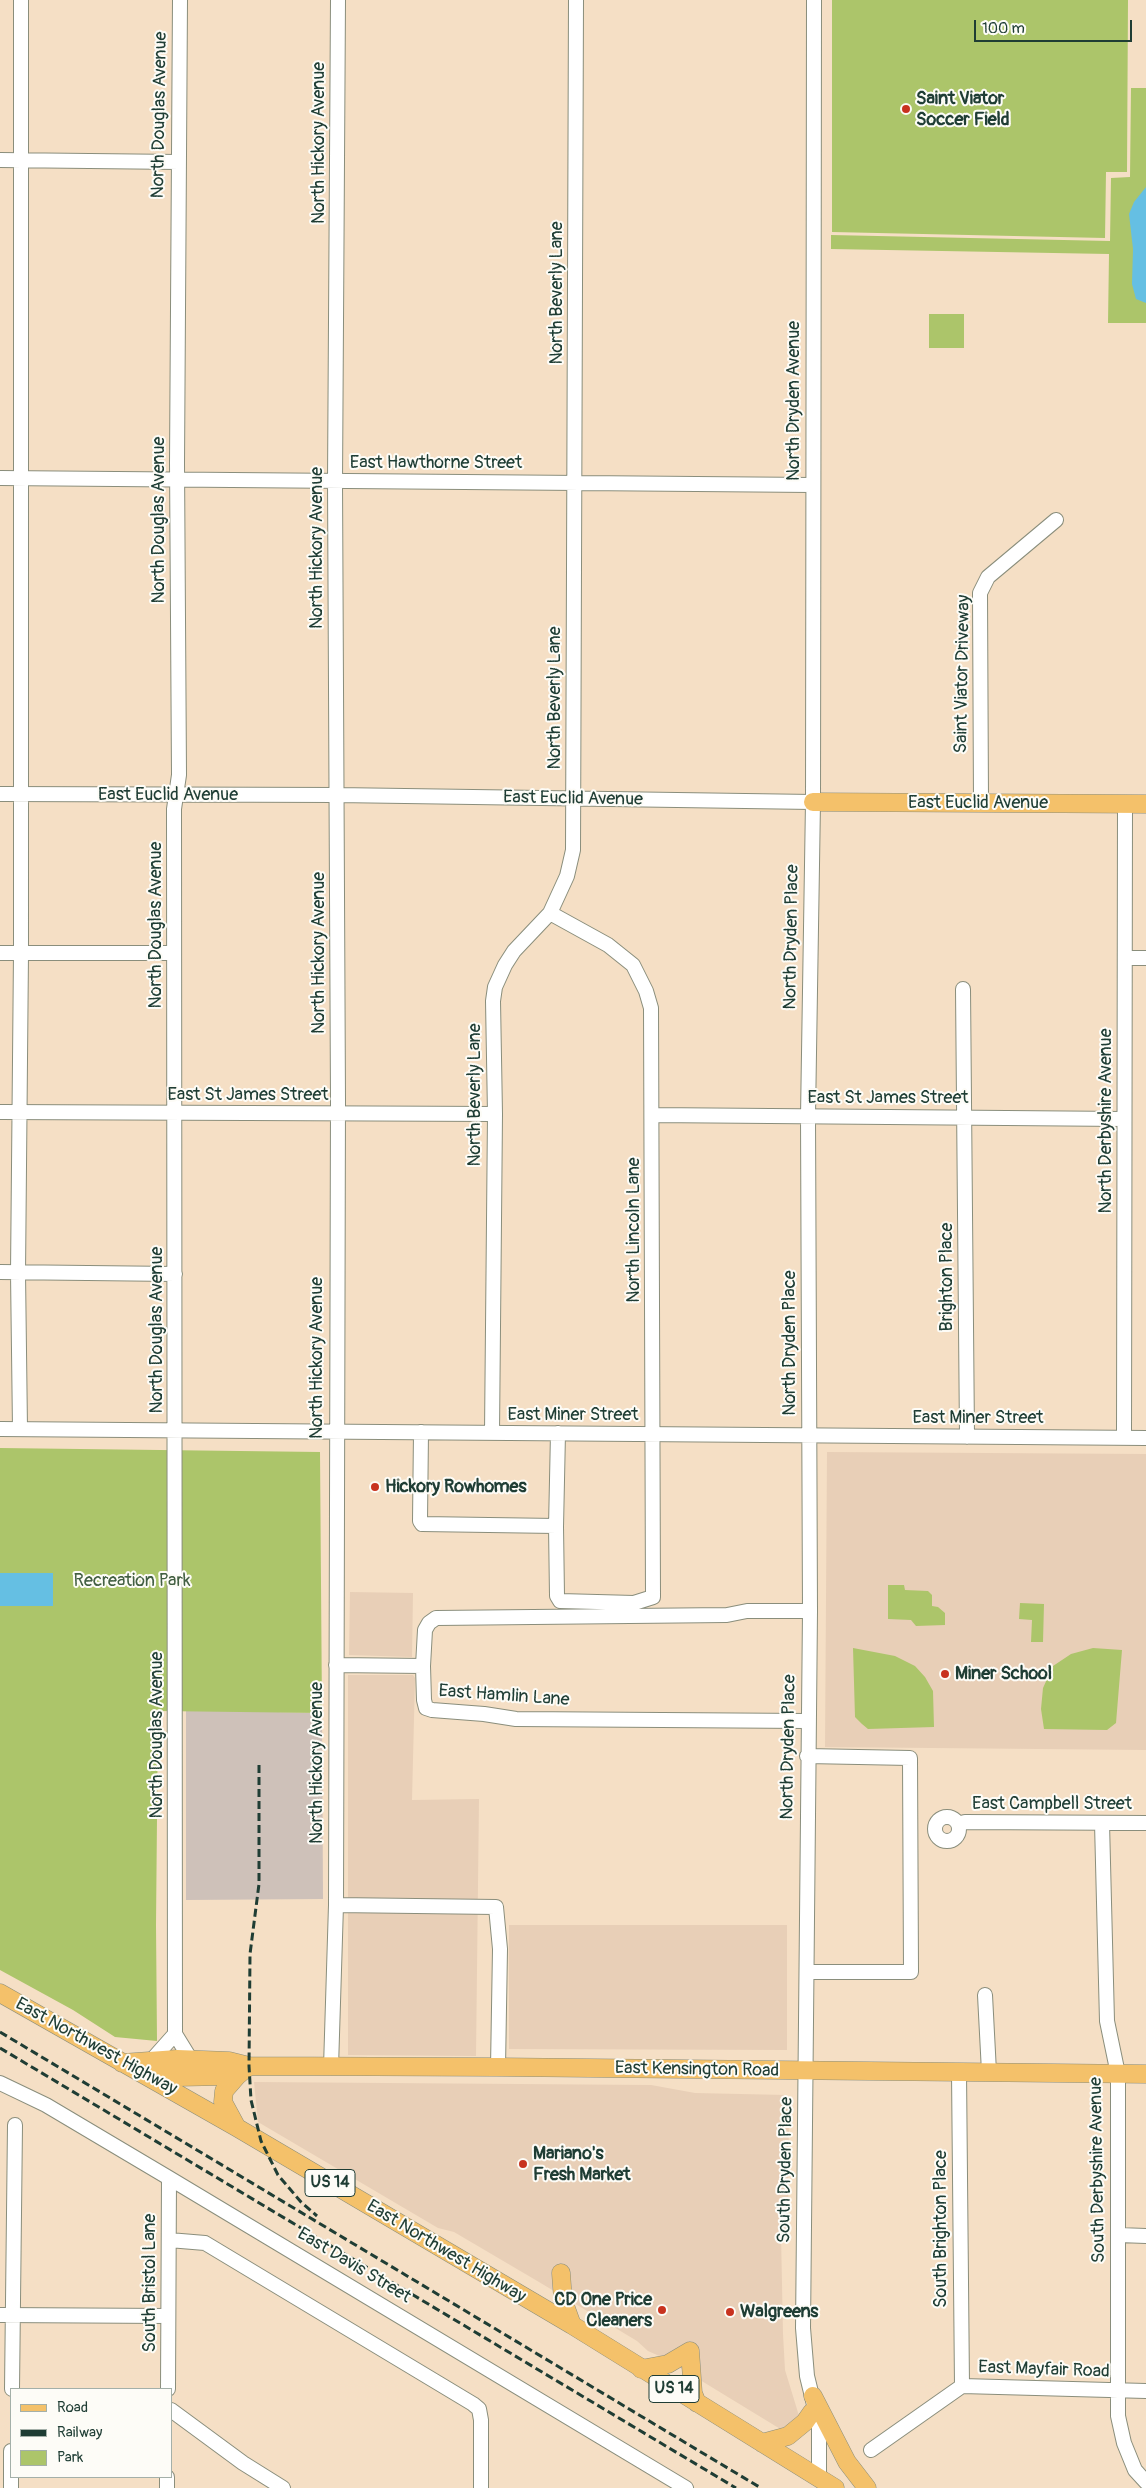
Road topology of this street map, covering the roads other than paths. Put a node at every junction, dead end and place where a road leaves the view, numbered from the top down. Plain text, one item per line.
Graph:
1 (21, 0) edge
2 (180, 0) edge
3 (338, 0) edge
4 (576, 0) edge
5 (814, 0) edge
6 (0, 160) edge
7 (20, 160) junction
8 (179, 162) junction
9 (0, 478) edge
10 (20, 478) junction
11 (177, 479) junction
12 (335, 481) junction
13 (575, 483) junction
14 (812, 485) junction
15 (1056, 520) dead end
16 (0, 794) edge
17 (21, 794) junction
18 (176, 795) junction
19 (337, 796) junction
20 (573, 799) junction
21 (813, 802) junction
22 (981, 803) junction
23 (1125, 804) junction
24 (1146, 804) edge
25 (550, 913) junction
26 (0, 952) edge
27 (21, 953) junction
28 (174, 953) junction
29 (1126, 958) junction
30 (1146, 958) edge
31 (963, 989) dead end
32 (0, 1112) edge
33 (20, 1112) junction
34 (175, 1113) junction
35 (338, 1114) junction
36 (495, 1114) junction
37 (652, 1115) junction
38 (808, 1116) junction
39 (965, 1117) junction
40 (1124, 1120) junction
41 (0, 1272) edge
42 (18, 1272) junction
43 (175, 1274) junction
44 (0, 1429) edge
45 (20, 1429) junction
46 (176, 1430) junction
47 (335, 1432) junction
48 (421, 1432) junction
49 (492, 1433) junction
50 (558, 1434) junction
51 (654, 1434) junction
52 (809, 1435) junction
53 (967, 1437) junction
54 (1124, 1438) junction
55 (1146, 1438) edge
56 (556, 1527) junction
57 (810, 1611) junction
58 (336, 1665) junction
59 (423, 1666) junction
60 (807, 1721) junction
61 (807, 1756) junction
62 (1102, 1823) junction
63 (1146, 1823) edge
64 (958, 1824) dead end
65 (807, 1883) joint
66 (336, 1906) junction
67 (807, 1972) junction
68 (0, 1993) edge
69 (985, 1995) dead end
70 (175, 2034) junction
71 (191, 2060) junction
72 (151, 2061) junction
73 (122, 2063) junction
74 (331, 2067) junction
75 (498, 2067) junction
76 (243, 2071) junction
77 (806, 2071) junction
78 (959, 2072) junction
79 (988, 2072) junction
80 (1118, 2074) junction
81 (1146, 2074) edge
82 (0, 2083) edge
83 (15, 2124) dead end
84 (236, 2127) junction
85 (170, 2178) junction
86 (1119, 2235) junction
87 (1146, 2236) edge
88 (169, 2240) junction
89 (561, 2273) dead end
90 (6, 2315) edge
91 (168, 2316) junction
92 (572, 2325) junction
93 (641, 2369) junction
94 (962, 2386) junction
95 (12, 2388) edge
96 (168, 2388) edge
97 (1117, 2390) junction
98 (1146, 2391) edge
99 (697, 2403) junction
100 (812, 2404) junction
101 (172, 2411) edge
102 (762, 2443) junction
103 (871, 2450) dead end
104 (815, 2476) junction
105 (1146, 2482) edge
106 (283, 2488) edge
107 (481, 2488) edge
108 (686, 2488) edge
109 (835, 2488) edge
110 (867, 2488) edge

1 - 7 street
2 - 8 street, North Douglas Avenue
3 - 12 street, North Hickory Avenue
4 - 13 street, North Beverly Lane
5 - 14 street, North Dryden Avenue
6 - 7 street
7 - 8 street
7 - 10 street
8 - 11 street, North Douglas Avenue
9 - 10 street, East Hawthorne Street
10 - 11 street, East Hawthorne Street
10 - 17 street
11 - 12 street, East Hawthorne Street
11 - 18 street, North Douglas Avenue
12 - 13 street, East Hawthorne Street
12 - 19 street, North Hickory Avenue
13 - 14 street, East Hawthorne Street
13 - 20 street, North Beverly Lane
14 - 21 street, North Dryden Avenue
15 - 22 street, Saint Viator Driveway
16 - 17 street, East Euclid Avenue
17 - 18 street, East Euclid Avenue
17 - 27 street
18 - 19 street, East Euclid Avenue
18 - 28 street, North Douglas Avenue
19 - 20 street, East Euclid Avenue
19 - 35 street, North Hickory Avenue
20 - 21 street, East Euclid Avenue
20 - 25 street, North Beverly Lane
21 - 22 main road, East Euclid Avenue
21 - 38 street, North Dryden Place
22 - 23 main road, East Euclid Avenue
23 - 24 main road, East Euclid Avenue
23 - 29 street, North Derbyshire Avenue
25 - 36 street, North Beverly Lane
25 - 37 street, North Lincoln Lane
26 - 27 street
27 - 28 street
27 - 33 street
28 - 34 street, North Douglas Avenue
29 - 30 street
29 - 40 street, North Derbyshire Avenue
31 - 39 street, Brighton Place
32 - 33 street, East St James Street
33 - 34 street, East St James Street
33 - 42 street
34 - 35 street, East St James Street
34 - 43 street, North Douglas Avenue
35 - 36 street, East St James Street
35 - 47 street, North Hickory Avenue
36 - 49 street, North Beverly Lane
37 - 38 street, East St James Street
37 - 51 street, North Lincoln Lane
38 - 39 street, East St James Street
38 - 52 street, North Dryden Place
39 - 40 street, East St James Street
39 - 53 street, Brighton Place
40 - 54 street, North Derbyshire Avenue
41 - 42 street
42 - 43 street
42 - 45 street
43 - 46 street, North Douglas Avenue
44 - 45 street, East Miner Street
45 - 46 street, East Miner Street
46 - 47 street, East Miner Street
46 - 70 street, North Douglas Avenue
47 - 48 street, East Miner Street
47 - 58 street, North Hickory Avenue
48 - 49 street, East Miner Street
48 - 56 street
49 - 50 street, East Miner Street
50 - 51 street, East Miner Street
50 - 56 street
51 - 52 street, East Miner Street
51 - 56 street, North Lincoln Lane
52 - 53 street, East Miner Street
52 - 57 street, North Dryden Place
53 - 54 street, East Miner Street
54 - 55 street, East Miner Street
57 - 59 street, East Hamlin Lane
57 - 60 street, North Dryden Place
58 - 59 street
58 - 66 street, North Hickory Avenue
59 - 60 street, East Hamlin Lane
60 - 61 street, North Dryden Place
61 - 65 street, North Dryden Place
61 - 67 street
62 - 63 street, East Campbell Street
62 - 64 street, East Campbell Street
62 - 80 street, South Derbyshire Avenue
65 - 67 street, South Dryden Place
66 - 74 street, North Hickory Avenue
66 - 75 street
67 - 77 street, South Dryden Place
68 - 73 main road, East Northwest Highway / US 14
69 - 79 street
70 - 71 street
70 - 72 street
71 - 72 main road, East Kensington Road
71 - 76 main road, East Kensington Road
72 - 73 main road, East Kensington Road
73 - 76 main road, East Kensington Road
73 - 84 main road, East Northwest Highway / US 14
74 - 75 main road, East Kensington Road
74 - 76 main road, East Kensington Road
75 - 77 main road, East Kensington Road
76 - 84 main road
77 - 78 main road, East Kensington Road
77 - 100 street, South Dryden Place
78 - 79 main road, East Kensington Road
78 - 94 street, South Brighton Place
79 - 80 main road, East Kensington Road
80 - 81 main road, East Kensington Road
80 - 86 street, South Derbyshire Avenue
82 - 85 street, East Davis Street
83 - 90 street
84 - 92 main road, East Northwest Highway / US 14
85 - 88 street, South Bristol Lane
85 - 108 street, East Davis Street
86 - 87 street
86 - 97 street, South Derbyshire Avenue
88 - 91 street, South Bristol Lane
88 - 107 street
89 - 92 main road
90 - 91 street
90 - 95 street
91 - 96 street, South Bristol Lane
92 - 93 main road, East Northwest Highway / US 14
93 - 99 main road, East Northwest Highway / US 14
93 - 99 main road
94 - 97 street, East Mayfair Road
94 - 103 street, East Mayfair Road
97 - 98 street, East Mayfair Road
97 - 105 street, South Derbyshire Avenue
99 - 102 main road, East Northwest Highway / US 14
100 - 102 main road
100 - 104 street, South Dryden Place
100 - 110 main road
101 - 106 street
102 - 104 main road, East Northwest Highway / US 14
104 - 109 main road, East Northwest Highway / US 14

